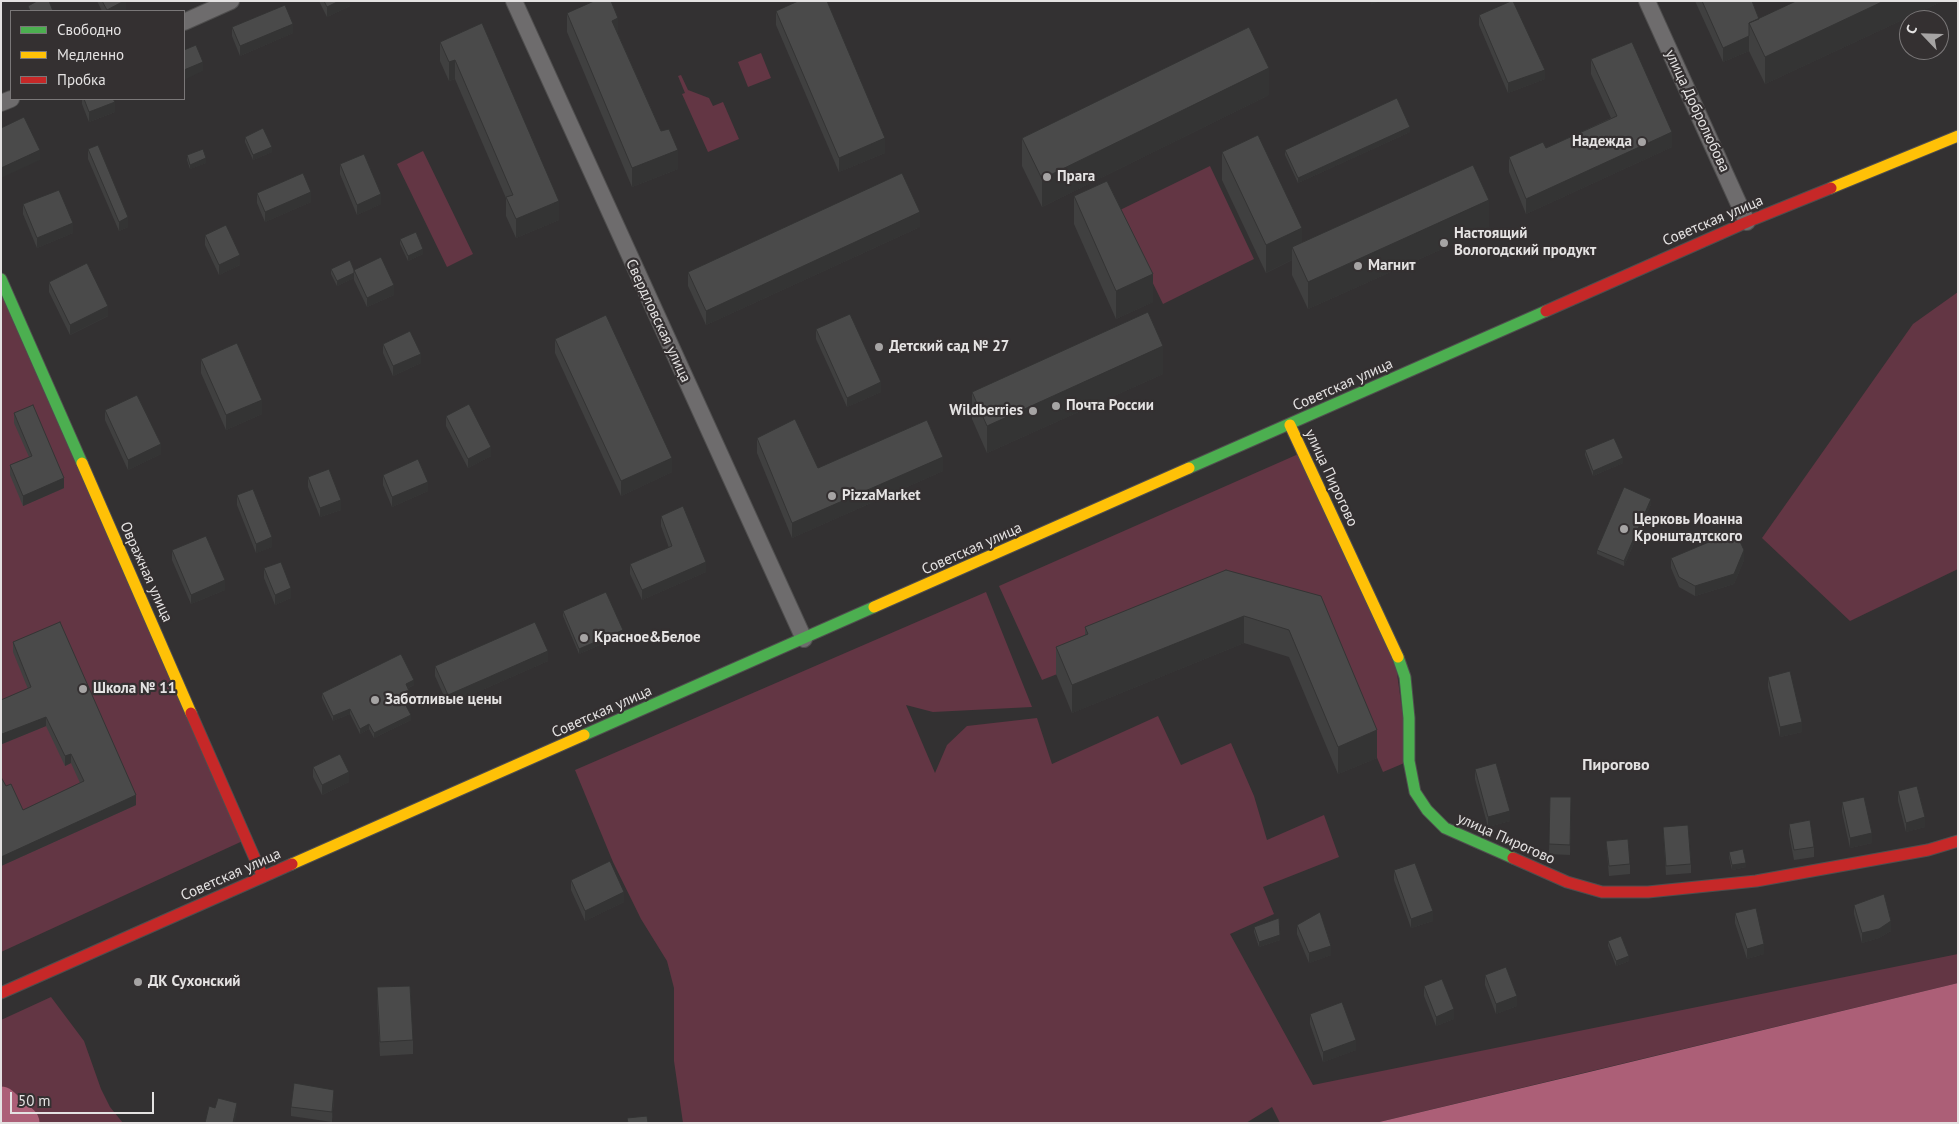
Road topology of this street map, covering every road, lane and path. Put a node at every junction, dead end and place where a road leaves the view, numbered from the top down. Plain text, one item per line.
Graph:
1 (231, 1) edge
2 (514, 1) edge
3 (1647, 1) edge
4 (185, 22) edge
5 (1958, 136) edge
6 (1747, 222) junction
7 (1, 279) edge
8 (1290, 424) junction
9 (804, 639) junction
10 (1958, 841) edge
11 (263, 877) junction
12 (1, 993) edge

1 - 4 street
2 - 9 street, Свердловская улица
3 - 6 street, улица Добролюбова
5 - 6 main road, Советская улица
6 - 8 main road, Советская улица
7 - 11 main road, Овражная улица
8 - 9 main road, Советская улица
8 - 10 main road, улица Пирогово
9 - 11 main road, Советская улица
11 - 12 main road, Советская улица

